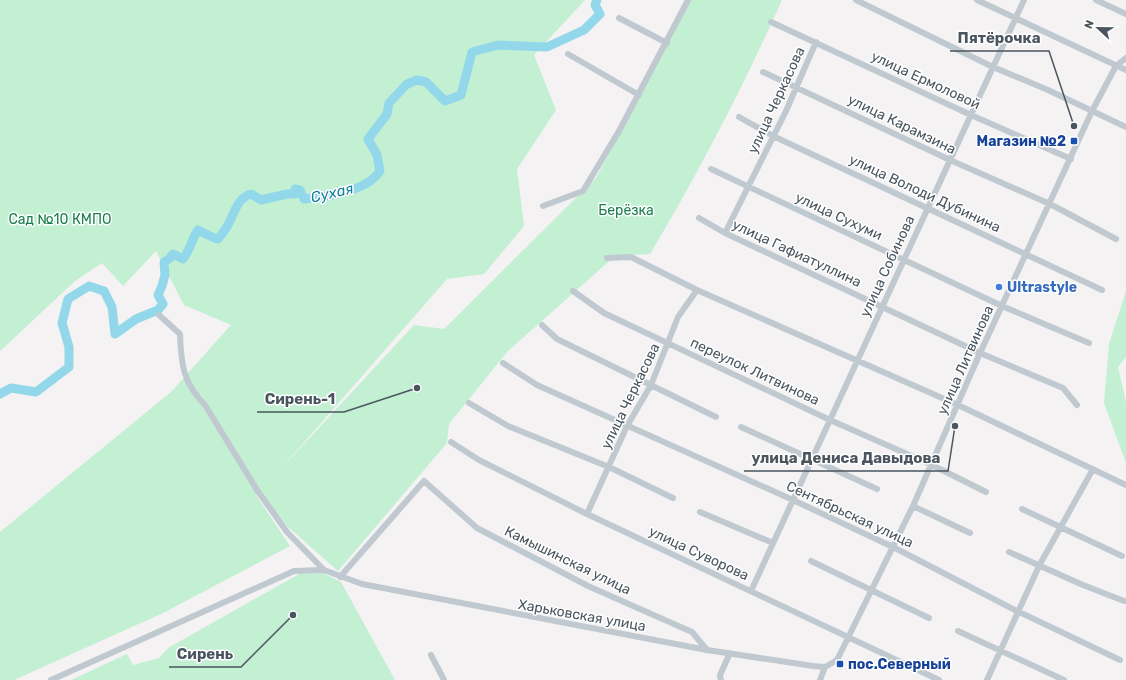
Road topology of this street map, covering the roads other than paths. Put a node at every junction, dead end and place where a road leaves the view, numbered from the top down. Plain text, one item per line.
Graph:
1 (688, 0) edge
2 (856, 0) edge
3 (977, 0) edge
4 (1024, 0) edge
5 (1096, 0) edge
6 (1126, 14) edge
7 (619, 18) dead end
8 (1016, 18) junction
9 (772, 22) dead end
10 (667, 42) junction
11 (816, 42) junction
12 (568, 54) dead end
13 (1126, 58) edge
14 (1116, 66) junction
15 (993, 67) junction
16 (1126, 70) edge
17 (764, 72) dead end
18 (797, 86) junction
19 (639, 95) junction
20 (1092, 111) junction
21 (971, 115) junction
22 (739, 117) dead end
23 (1126, 127) edge
24 (773, 136) junction
25 (1071, 159) junction
26 (950, 160) junction
27 (711, 169) dead end
28 (748, 186) junction
29 (1050, 204) junction
30 (543, 206) dead end
31 (928, 207) junction
32 (699, 218) dead end
33 (725, 233) junction
34 (1116, 239) dead end
35 (1026, 253) junction
36 (607, 258) dead end
37 (904, 260) junction
38 (573, 290) dead end
39 (698, 290) junction
40 (1102, 290) dead end
41 (882, 306) junction
42 (1002, 306) junction
43 (159, 315) dead end
44 (542, 325) dead end
45 (1089, 343) dead end
46 (668, 344) junction
47 (980, 353) junction
48 (856, 362) junction
49 (504, 363) dead end
50 (650, 385) junction
51 (469, 403) dead end
52 (958, 405) junction
53 (1077, 405) dead end
54 (716, 417) dead end
55 (830, 420) junction
56 (628, 426) junction
57 (741, 427) dead end
58 (451, 442) dead end
59 (812, 459) junction
60 (932, 465) junction
61 (609, 467) junction
62 (1093, 469) junction
63 (1126, 485) edge
64 (877, 489) dead end
65 (986, 492) dead end
66 (673, 498) dead end
67 (793, 500) junction
68 (913, 506) junction
69 (1022, 509) dead end
70 (700, 512) dead end
71 (587, 514) junction
72 (1060, 526) junction
73 (970, 533) dead end
74 (773, 542) junction
75 (893, 547) junction
76 (1009, 552) dead end
77 (1122, 556) dead end
78 (811, 561) dead end
79 (1039, 566) junction
80 (324, 570) junction
81 (340, 577) junction
82 (873, 590) junction
83 (750, 591) junction
84 (1124, 601) dead end
85 (1017, 611) junction
86 (929, 618) dead end
87 (958, 631) dead end
88 (850, 637) junction
89 (707, 650) junction
90 (1000, 650) junction
91 (730, 652) junction
92 (430, 655) dead end
93 (1120, 660) dead end
94 (825, 667) junction
95 (51, 680) edge
96 (444, 680) edge
97 (721, 680) edge
98 (820, 680) edge
99 (939, 680) edge
100 (987, 680) edge
101 (1064, 680) edge

1 - 10 street
2 - 15 street
3 - 8 street
4 - 8 street, улица Собинова
5 - 6 street
7 - 10 street
8 - 14 street
8 - 15 street, улица Собинова
9 - 11 street, улица Ермоловой
10 - 19 street
11 - 18 street, улица Черкасова
11 - 21 street, улица Ермоловой
12 - 19 street
13 - 14 street, улица Литвинова
14 - 16 street
14 - 20 street, улица Литвинова
15 - 20 street
15 - 21 street, улица Собинова
17 - 18 street, улица Карамзина
18 - 24 street, улица Черкасова
18 - 26 street, улица Карамзина
19 - 30 street
20 - 23 street
20 - 25 street, улица Литвинова
21 - 25 street, улица Ермоловой
21 - 26 street, улица Собинова
22 - 24 street, улица Володи Дубинина
24 - 28 street, улица Черкасова
24 - 31 street, улица Володи Дубинина
25 - 29 street, улица Литвинова
26 - 29 street, улица Карамзина
26 - 31 street, улица Собинова
27 - 28 street, улица Сухуми
28 - 33 street, улица Черкасова
28 - 37 street, улица Сухуми
29 - 34 street, улица Карамзина
29 - 35 street, улица Литвинова
31 - 35 street, улица Володи Дубинина
31 - 37 street, улица Собинова
32 - 33 street, улица Гафиатуллина
33 - 41 street, улица Гафиатуллина
35 - 40 street, улица Володи Дубинина
35 - 42 street, улица Литвинова
36 - 39 street
37 - 41 street, улица Собинова
37 - 42 street, улица Сухуми
38 - 46 street, переулок Литвинова
39 - 46 street, улица Черкасова
39 - 48 street
41 - 47 street, улица Гафиатуллина
41 - 48 street, улица Собинова
42 - 45 street, улица Сухуми
42 - 47 street, улица Литвинова
43 - 80 street
44 - 50 street
46 - 50 street, улица Черкасова
46 - 55 street, переулок Литвинова
47 - 52 street, улица Литвинова
47 - 53 street, улица Гафиатуллина
48 - 52 street
48 - 55 street, улица Собинова
49 - 56 street, Сентябрьская улица
50 - 54 street
50 - 56 street, улица Черкасова
51 - 61 street
52 - 60 street, улица Литвинова
52 - 62 street
55 - 59 street, улица Собинова
55 - 60 street, переулок Литвинова
56 - 61 street, улица Черкасова
56 - 67 street, Сентябрьская улица
57 - 59 street
58 - 71 street, улица Суворова
59 - 64 street
59 - 67 street, улица Собинова
60 - 65 street, переулок Литвинова
60 - 68 street, улица Литвинова
61 - 66 street
61 - 71 street, улица Черкасова
62 - 63 street
62 - 72 street
67 - 74 street, улица Собинова
67 - 75 street, Сентябрьская улица
68 - 73 street
68 - 75 street, улица Литвинова
69 - 72 street
70 - 74 street
71 - 83 street, улица Суворова
72 - 77 street
72 - 79 street
74 - 83 street, улица Собинова
75 - 82 street, улица Литвинова
75 - 85 street, Сентябрьская улица
76 - 79 street
78 - 82 street
79 - 84 street
79 - 85 street
80 - 81 street, Харьковская улица
80 - 95 street
81 - 89 street, Харьковская улица
81 - 89 street, Камышинская улица
82 - 86 street
82 - 88 street, улица Литвинова
83 - 88 street, улица Суворова
85 - 90 street
85 - 93 street, Сентябрьская улица
87 - 90 street
88 - 94 street, улица Литвинова
88 - 99 street, улица Суворова
89 - 91 street, Харьковская улица
90 - 100 street
90 - 101 street
91 - 94 street, Харьковская улица
91 - 97 street
92 - 96 street
94 - 98 street

